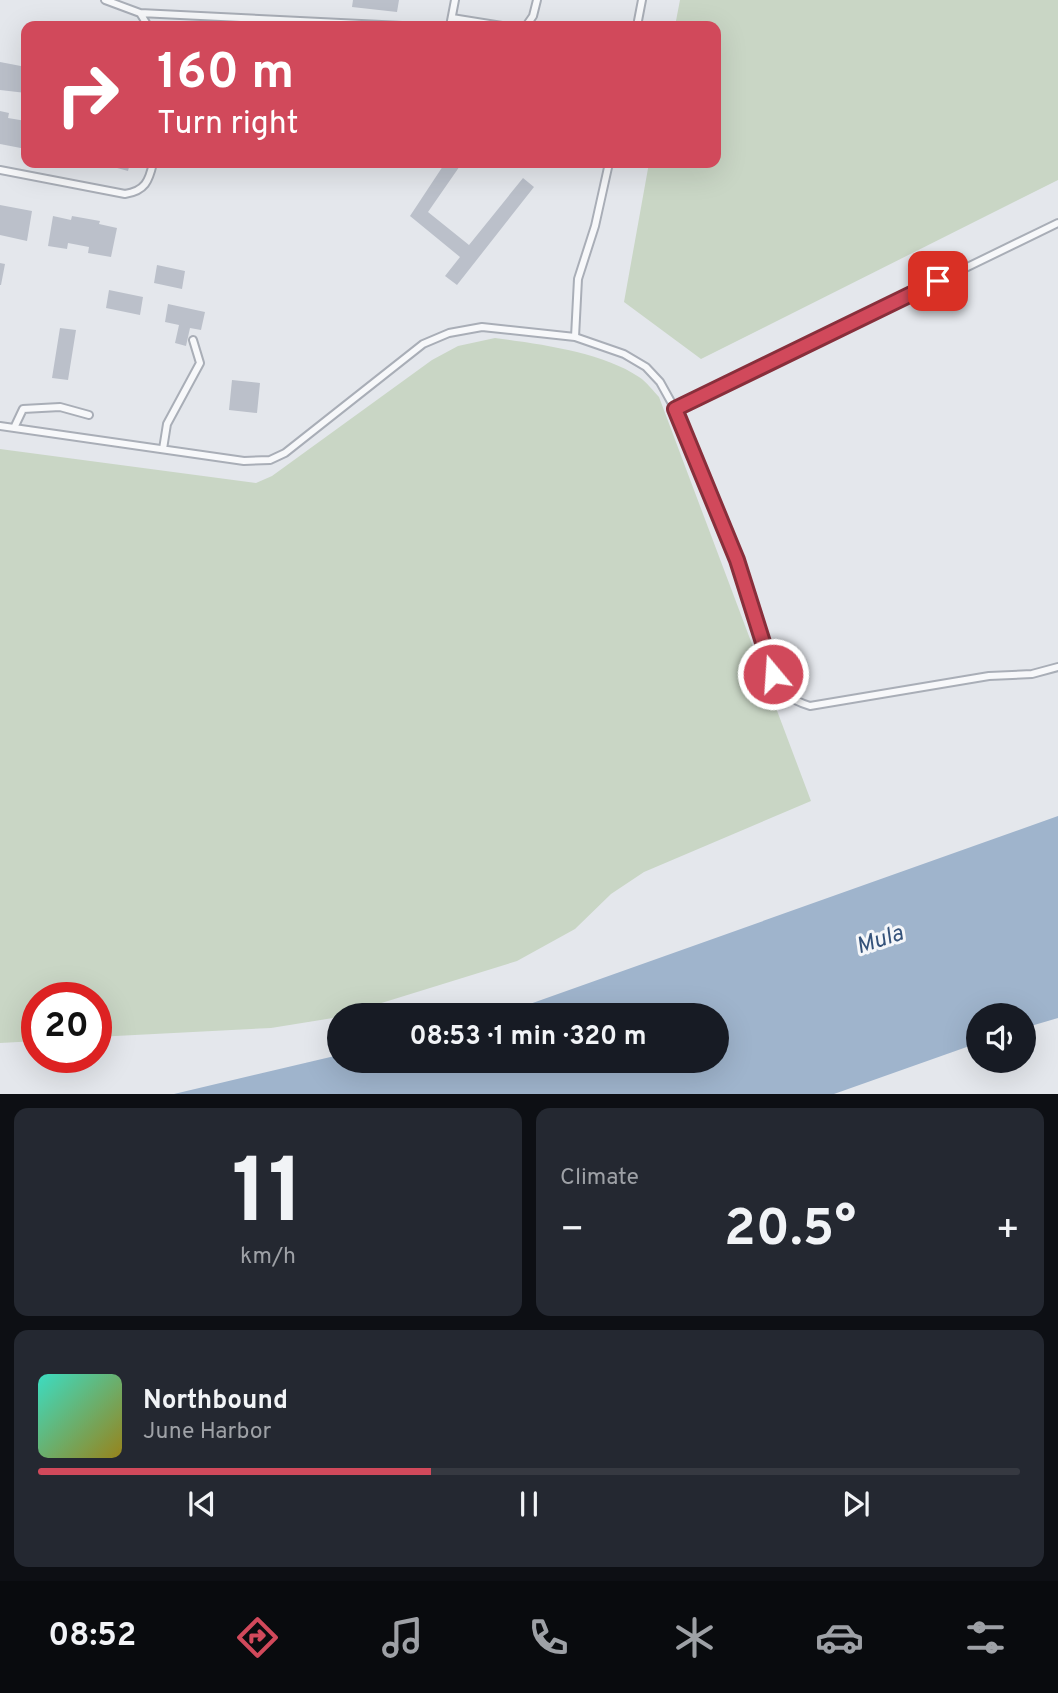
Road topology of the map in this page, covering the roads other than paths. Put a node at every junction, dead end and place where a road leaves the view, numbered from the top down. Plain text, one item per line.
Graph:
1 (105, 0) edge
2 (455, 0) edge
3 (537, 0) edge
4 (642, 0) edge
5 (140, 13) junction
6 (452, 18) junction
7 (145, 21) edge
8 (267, 21) edge
9 (451, 21) edge
10 (471, 21) edge
11 (530, 21) edge
12 (638, 21) edge
13 (151, 168) edge
14 (608, 168) edge
15 (0, 170) edge
16 (1058, 223) edge
17 (575, 337) junction
18 (193, 340) dead end
19 (675, 409) junction
20 (89, 415) dead end
21 (0, 426) edge
22 (14, 428) junction
23 (163, 449) junction
24 (1058, 667) edge

1 - 5 lane
2 - 6 lane
3 - 11 lane
4 - 12 lane
5 - 7 lane
5 - 8 lane
6 - 9 lane
6 - 10 lane
13 - 15 lane
14 - 17 lane
16 - 19 lane
17 - 19 lane
17 - 23 lane
18 - 23 lane
19 - 24 lane
20 - 22 lane
21 - 22 lane
22 - 23 lane

